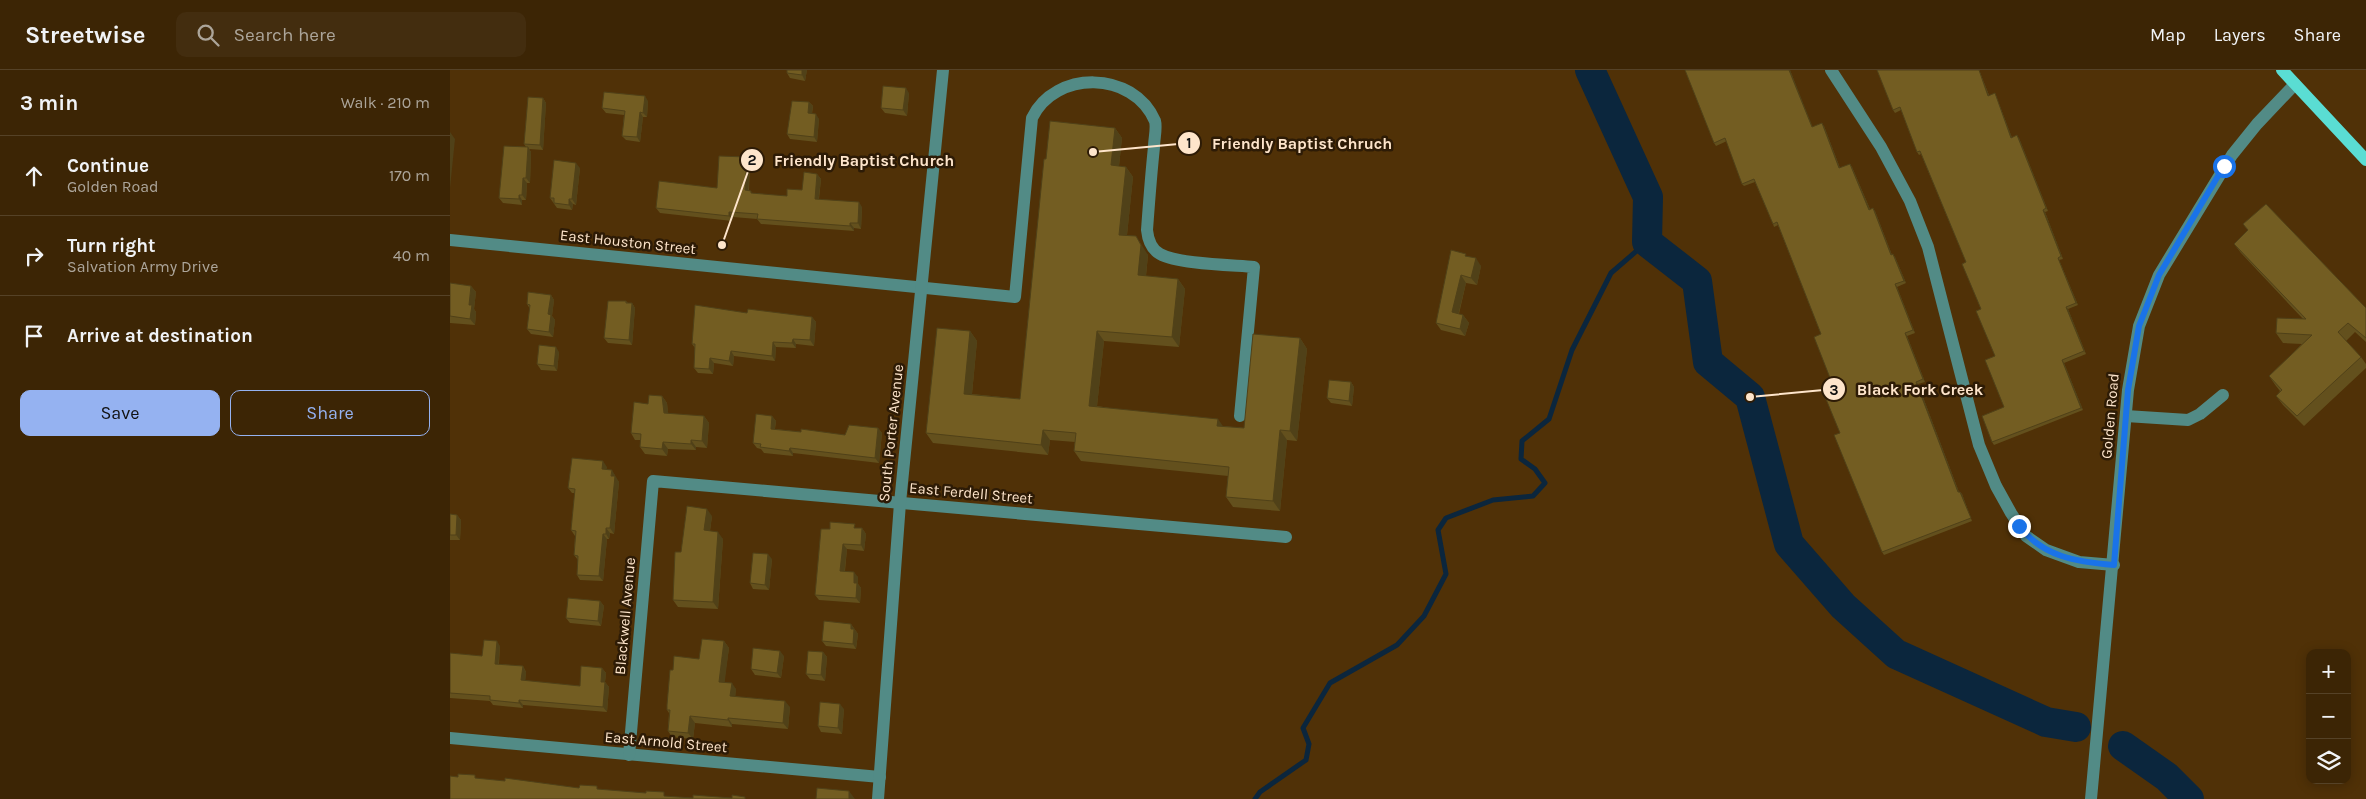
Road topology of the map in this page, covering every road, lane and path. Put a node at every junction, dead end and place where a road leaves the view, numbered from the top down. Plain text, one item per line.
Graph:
1 (943, 70) edge
2 (1081, 70) edge
3 (1087, 70) edge
4 (1831, 70) edge
5 (2282, 70) edge
6 (2295, 84) junction
7 (2366, 160) edge
8 (450, 240) edge
9 (922, 287) junction
10 (2223, 395) dead end
11 (1240, 416) dead end
12 (2126, 416) junction
13 (654, 481) joint
14 (900, 503) junction
15 (1286, 538) dead end
16 (2114, 565) junction
17 (450, 738) edge
18 (628, 755) junction
19 (880, 777) junction
20 (878, 799) edge
21 (2091, 799) edge

1 - 9 street, South Porter Avenue
2 - 9 street, East Houston Street
3 - 11 street
4 - 16 street
5 - 6 main road
6 - 7 main road
6 - 12 street, Golden Road
8 - 9 street, East Houston Street
9 - 14 street, South Porter Avenue
10 - 12 street
12 - 16 street, Golden Road
13 - 14 street, East Ferdell Street
13 - 18 street, Blackwell Avenue
14 - 15 street, East Ferdell Street
14 - 19 street, South Porter Avenue
16 - 21 street, Golden Road
17 - 18 street, East Arnold Street
18 - 19 street, East Arnold Street
19 - 20 street, South Porter Avenue

